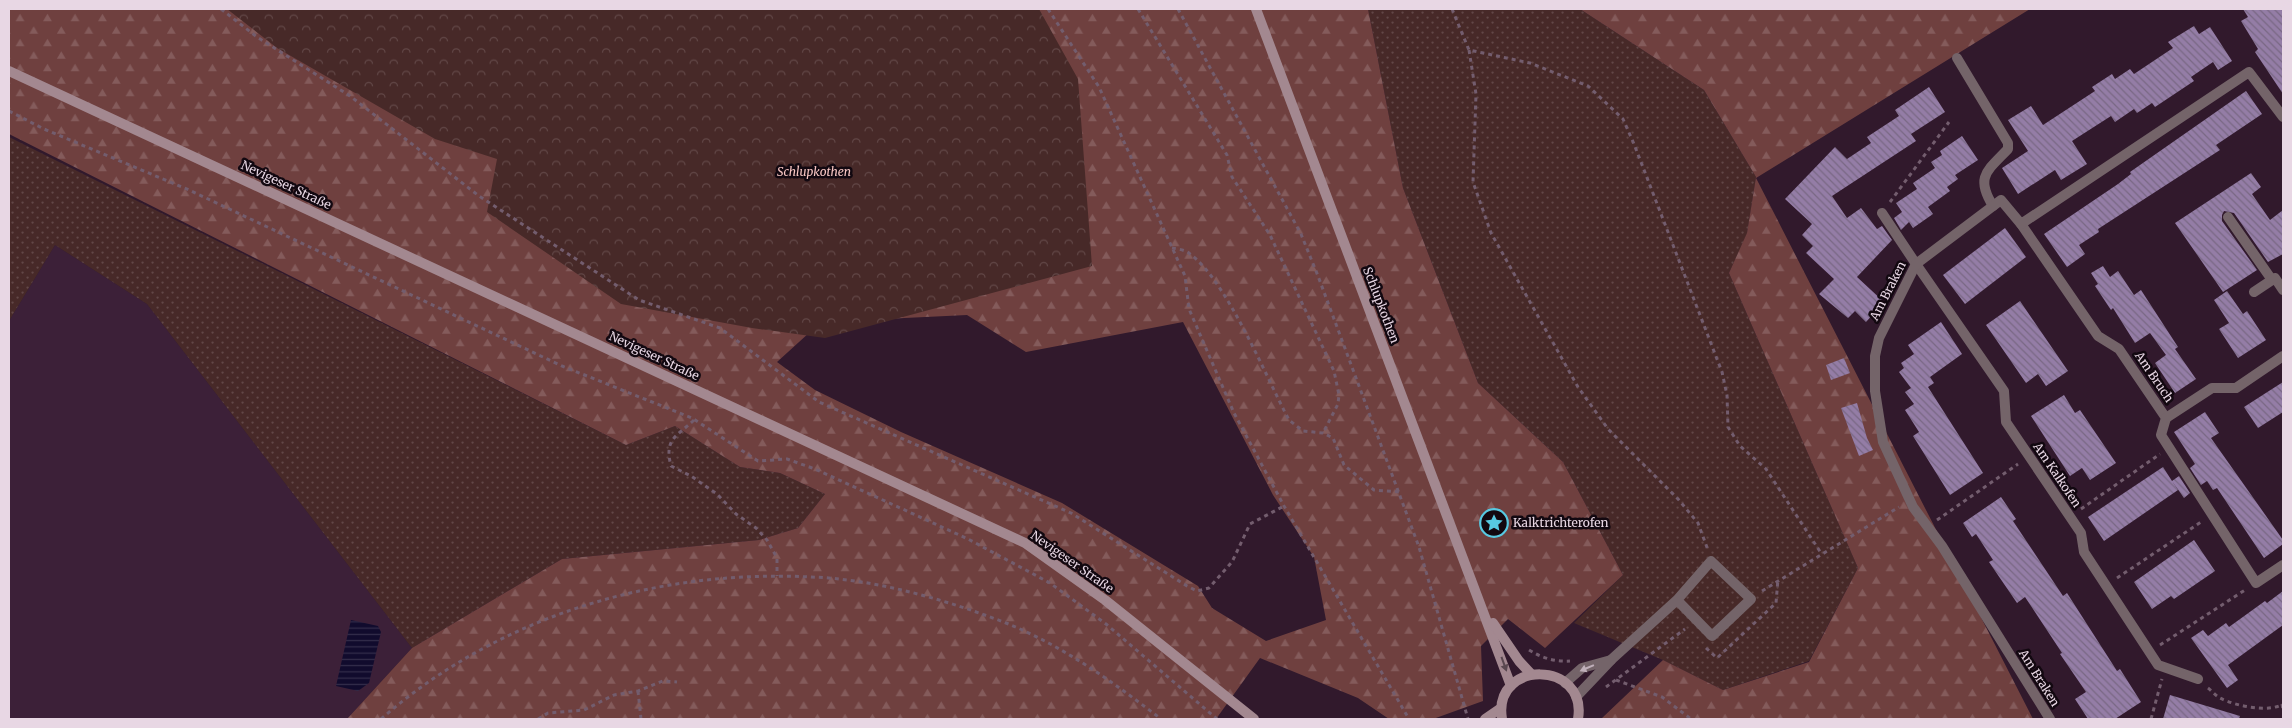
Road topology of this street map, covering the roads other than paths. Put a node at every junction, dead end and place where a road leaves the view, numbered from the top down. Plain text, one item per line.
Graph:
1 (1256, 9) edge
2 (1957, 58) dead end
3 (9, 71) edge
4 (2283, 117) edge
5 (1993, 206) junction
6 (1882, 213) road end
7 (2228, 217) dead end
8 (2021, 224) junction
9 (1916, 264) junction
10 (2272, 280) junction
11 (2283, 290) edge
12 (2254, 292) dead end
13 (2283, 356) edge
14 (2166, 418) junction
15 (2283, 565) edge
16 (1677, 600) junction
17 (1484, 610) junction
18 (1612, 659) junction
19 (1532, 674) junction
20 (2198, 679) road end
21 (1565, 683) junction
22 (1511, 686) junction
23 (1576, 697) junction
24 (1501, 708) junction
25 (1488, 717) edge
26 (1254, 719) edge
27 (1502, 719) edge
28 (1578, 719) edge
29 (2050, 719) edge

1 - 17 main road, Schlupkothen
2 - 5 street
3 - 26 main road, Nevigeser Straße
4 - 8 street
5 - 8 street
5 - 9 street, Am Braken
6 - 9 street, Am Kalkofen
7 - 10 street
8 - 14 street, Am Bruch
9 - 20 street, Am Kalkofen
9 - 29 street, Am Braken
10 - 11 street
10 - 12 street
13 - 14 street
14 - 15 street, Am Bruch
16 - 16 street
16 - 18 street
17 - 19 main road, Schlupkothen
17 -> 22 main road, Schlupkothen
18 -> 21 street
18 - 23 street
19 - 21 main road
19 - 22 main road
21 - 23 main road
22 - 24 main road
23 - 28 main road
24 - 25 main road
24 - 27 main road

